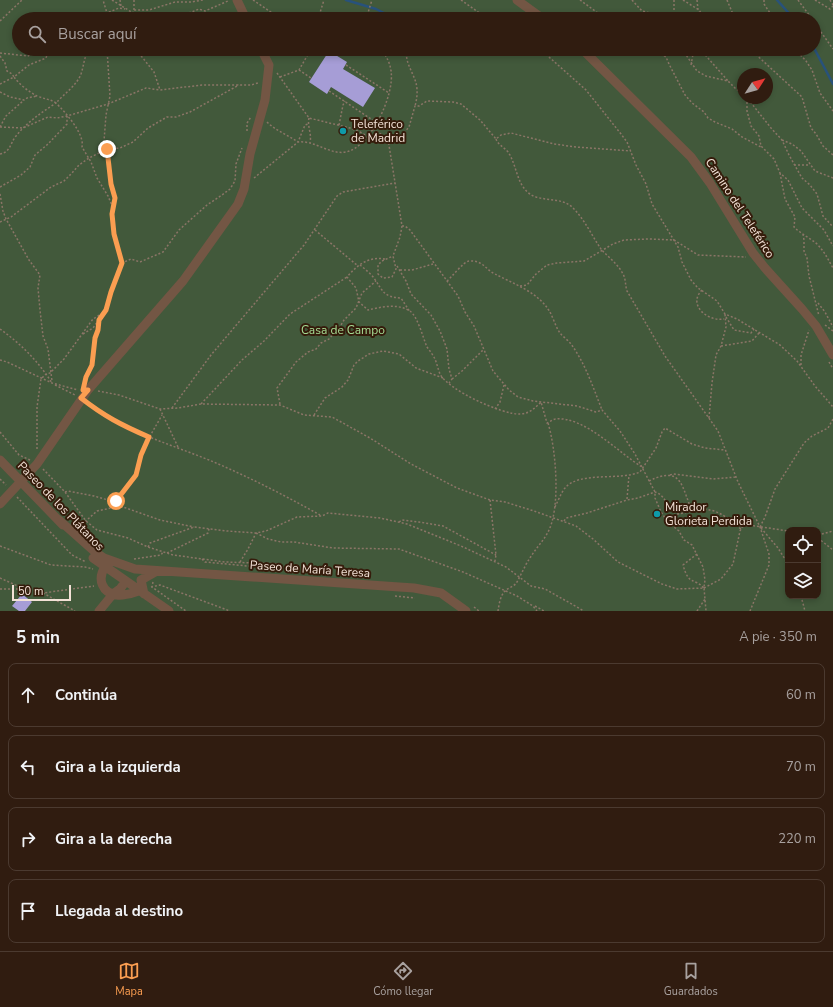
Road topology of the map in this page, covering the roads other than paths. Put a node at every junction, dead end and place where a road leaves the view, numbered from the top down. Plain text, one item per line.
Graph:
1 (237, 0) edge
2 (517, 0) edge
3 (243, 12) edge
4 (533, 12) edge
5 (264, 56) edge
6 (589, 56) edge
7 (830, 357) edge
8 (0, 460) edge
9 (21, 482) junction
10 (0, 504) edge
11 (103, 565) junction
12 (145, 570) junction
13 (156, 571) junction
14 (126, 582) junction
15 (143, 593) junction
16 (113, 594) junction
17 (99, 611) edge
18 (169, 611) edge
19 (466, 611) edge

1 - 3 street
2 - 4 street
5 - 9 street
6 - 7 street, Camino del Teleférico
8 - 9 street, Paseo de los Plátanos
9 - 10 street
9 - 11 street, Paseo de los Plátanos
11 - 12 street, Paseo de María Teresa
11 - 14 street, Paseo de los Plátanos
11 - 16 street
12 - 13 street, Paseo de María Teresa
12 - 14 street
13 - 15 street
13 - 19 street, Paseo de María Teresa
14 - 15 street, Paseo de los Plátanos
14 - 16 street
15 - 16 street
15 - 18 street, Paseo de los Plátanos
16 - 17 street

